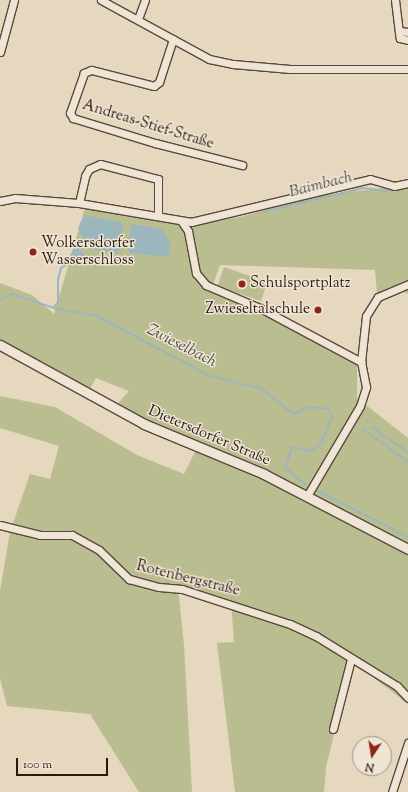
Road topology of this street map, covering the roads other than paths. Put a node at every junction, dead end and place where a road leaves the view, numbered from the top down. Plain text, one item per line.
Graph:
1 (14, 0) edge
2 (101, 0) edge
3 (145, 0) edge
4 (395, 0) edge
5 (138, 19) junction
6 (398, 30) junction
7 (408, 32) edge
8 (173, 39) junction
9 (408, 40) edge
10 (0, 52) edge
11 (408, 69) edge
12 (242, 165) dead end
13 (408, 183) edge
14 (0, 201) edge
15 (80, 203) junction
16 (158, 215) junction
17 (182, 222) junction
18 (408, 284) edge
19 (0, 345) edge
20 (361, 362) junction
21 (306, 496) junction
22 (0, 525) edge
23 (408, 549) edge
24 (351, 659) junction
25 (408, 698) edge
26 (333, 729) dead end
27 (408, 743) edge
28 (392, 792) edge

1 - 10 street
2 - 5 street
3 - 5 street
4 - 6 street
5 - 8 street
6 - 7 street
6 - 9 street
8 - 11 street
8 - 12 street, Andreas-Stief-Straße
13 - 17 street
14 - 15 street
15 - 16 street
15 - 16 street
16 - 17 street
17 - 20 street
18 - 20 street
19 - 21 street, Dietersdorfer Straße
20 - 21 street
21 - 23 street, Dietersdorfer Straße
22 - 24 street, Rotenbergstraße
24 - 25 street, Rotenbergstraße
24 - 26 street
27 - 28 street

